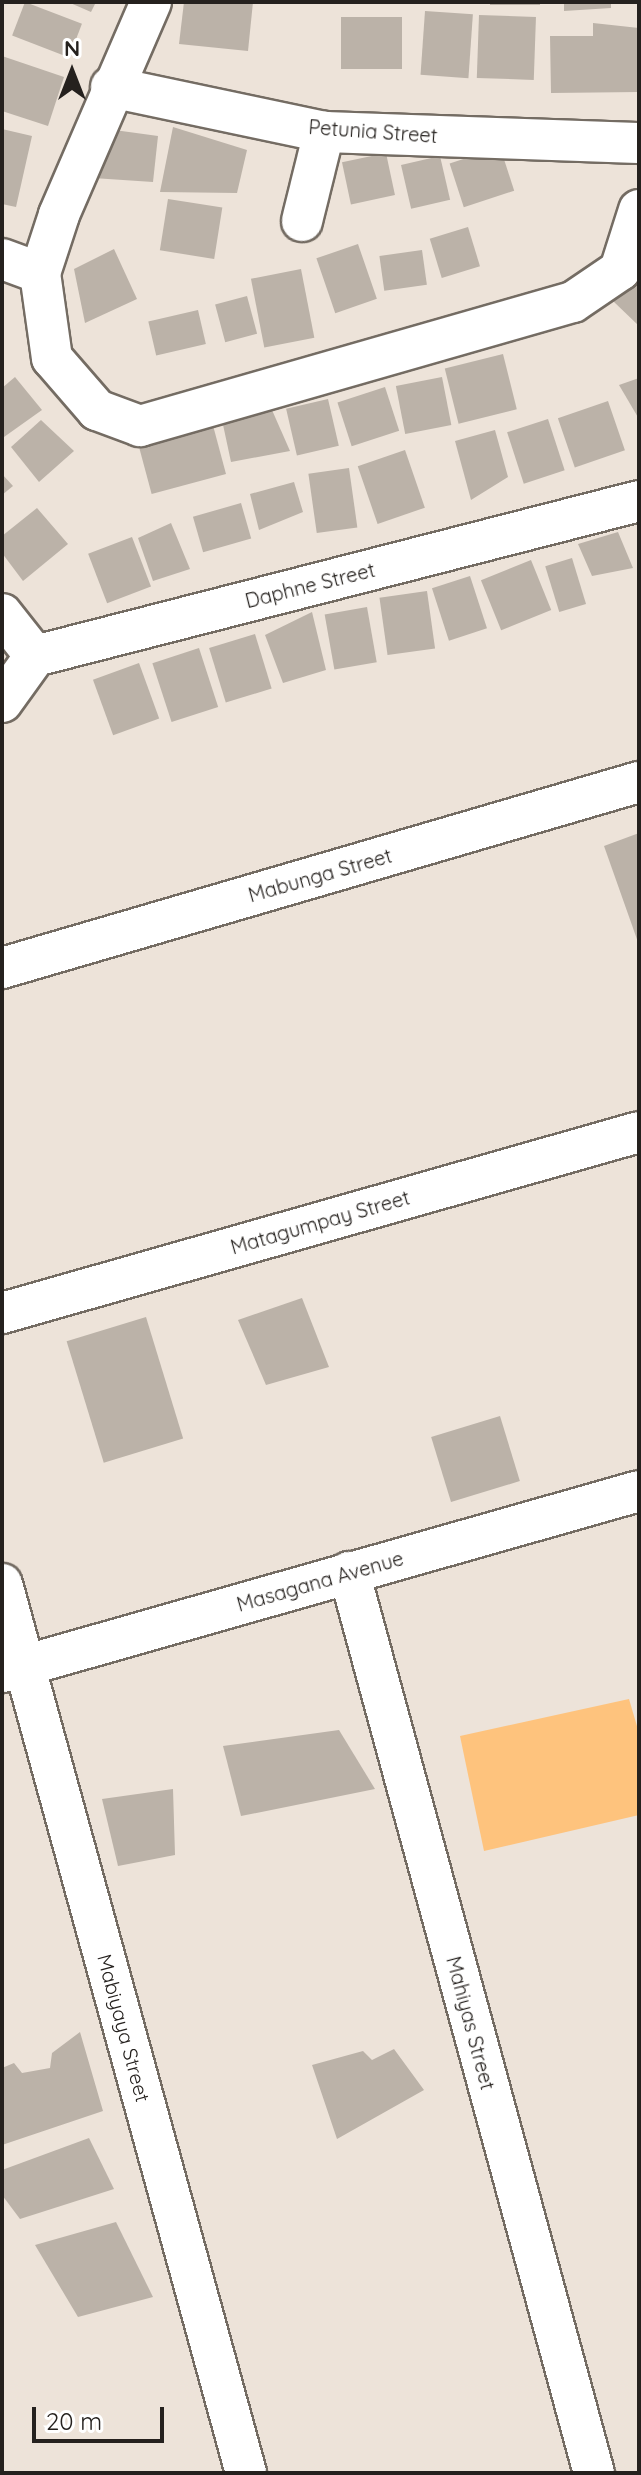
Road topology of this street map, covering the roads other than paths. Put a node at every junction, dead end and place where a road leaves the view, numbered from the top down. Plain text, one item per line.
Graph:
1 (151, 2) edge
2 (111, 87) junction
3 (324, 132) junction
4 (639, 143) edge
5 (639, 210) edge
6 (302, 221) dead end
7 (2, 259) edge
8 (40, 273) junction
9 (639, 501) edge
10 (2, 614) edge
11 (35, 656) junction
12 (2, 702) edge
13 (639, 782) edge
14 (2, 968) edge
15 (639, 1132) edge
16 (2, 1313) edge
17 (639, 1491) edge
18 (349, 1572) junction
19 (2, 1584) edge
20 (13, 1669) edge
21 (246, 2473) edge
22 (594, 2473) edge

1 - 2 street
2 - 3 street, Petunia Street
2 - 8 street
3 - 4 street, Petunia Street
3 - 6 street
5 - 8 street
7 - 8 street
9 - 11 street, Daphne Street
10 - 11 street
11 - 12 street
13 - 14 street, Mabunga Street
15 - 16 street, Matagumpay Street
17 - 18 street, Masagana Avenue
18 - 20 street, Masagana Avenue
18 - 22 street, Mahiyas Street
19 - 20 street, Mabiyaya Street
20 - 21 street, Mabiyaya Street

